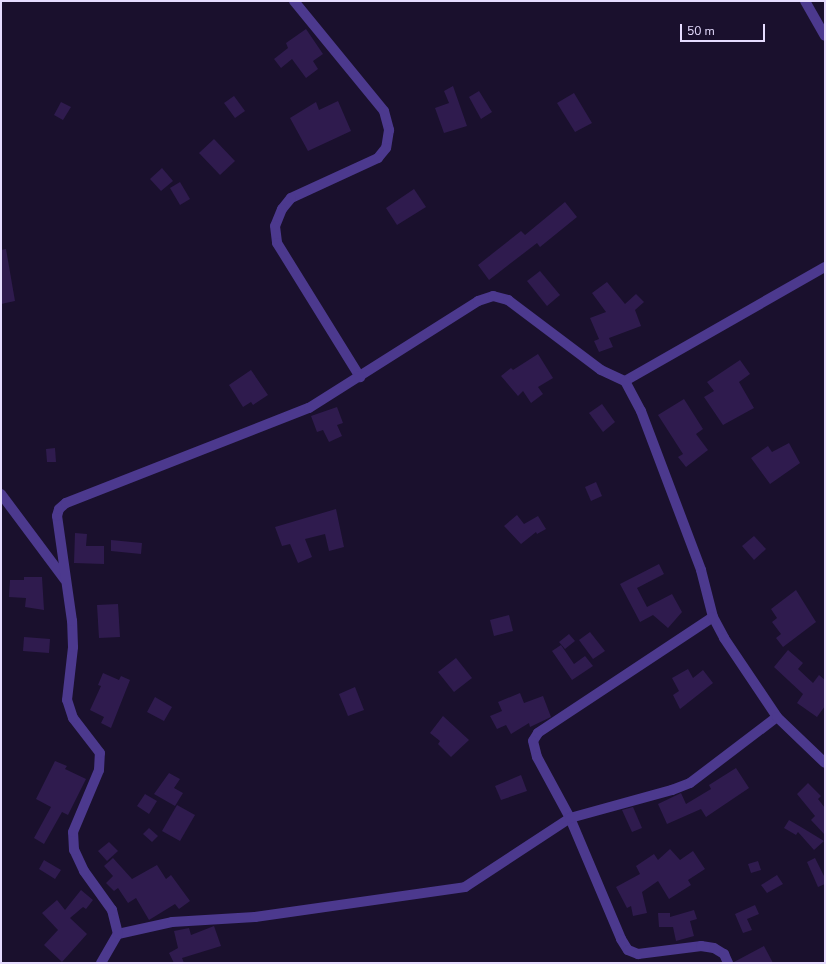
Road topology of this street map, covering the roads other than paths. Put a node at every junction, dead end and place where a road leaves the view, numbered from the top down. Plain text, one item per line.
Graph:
1 (294, 1) edge
2 (805, 1) edge
3 (825, 36) edge
4 (825, 267) edge
5 (360, 377) junction
6 (625, 381) junction
7 (1, 494) edge
8 (66, 582) junction
9 (713, 617) junction
10 (777, 718) junction
11 (825, 763) edge
12 (570, 818) junction
13 (118, 934) junction
14 (101, 963) edge
15 (728, 963) edge

1 - 5 street
2 - 3 street
4 - 6 street
5 - 6 street
5 - 8 street
6 - 9 street
7 - 8 street
8 - 13 street
9 - 10 street
9 - 12 street
10 - 11 street
10 - 12 street
12 - 13 street
12 - 15 street
13 - 14 street

